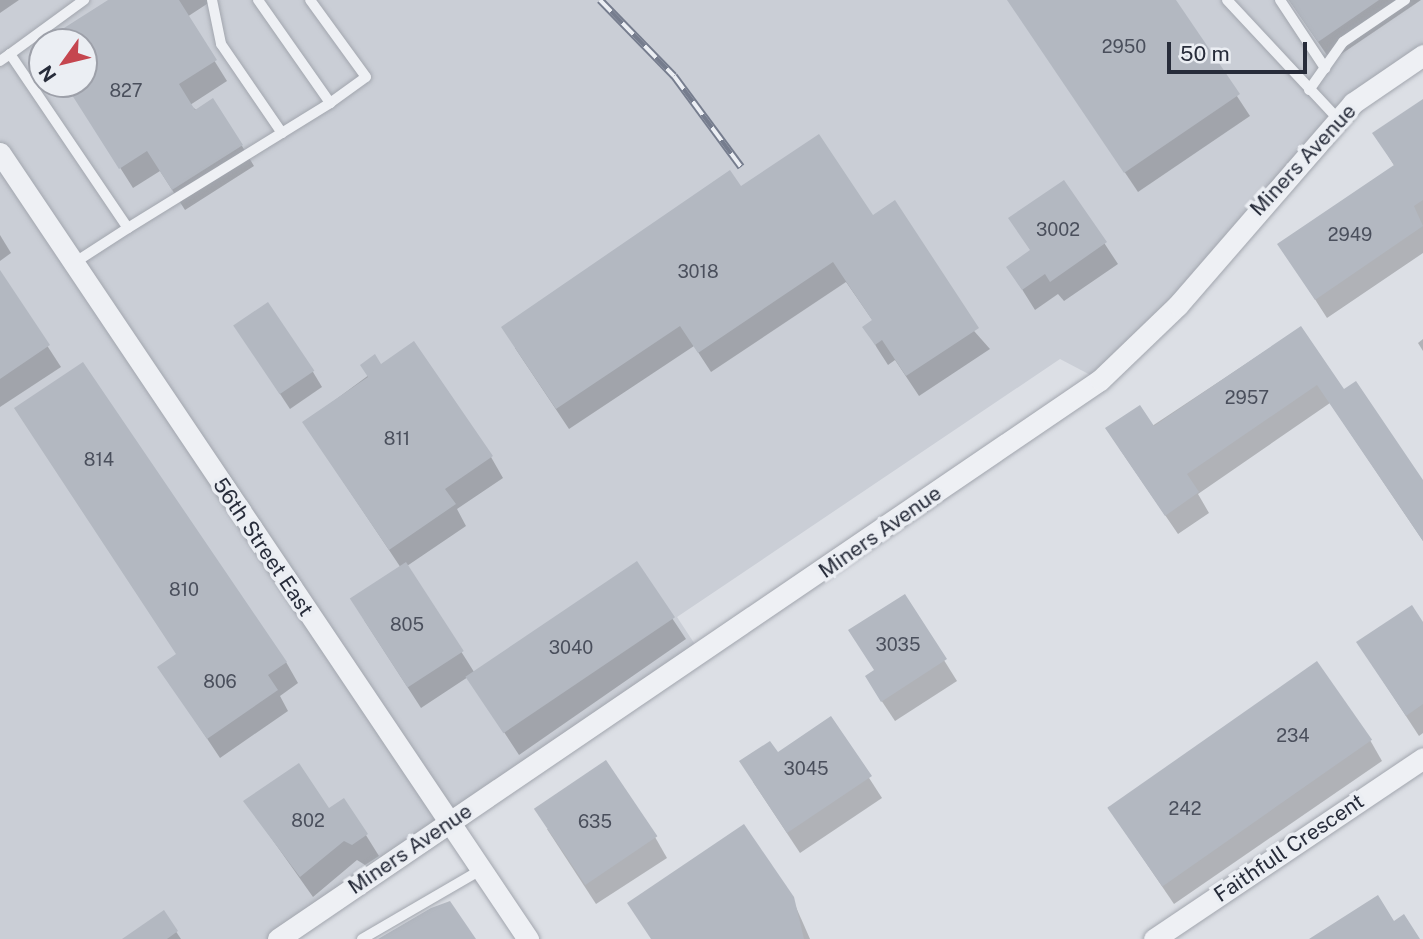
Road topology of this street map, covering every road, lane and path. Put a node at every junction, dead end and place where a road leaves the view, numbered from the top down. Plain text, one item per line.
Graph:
1 (84, 0) edge
2 (212, 0) edge
3 (258, 0) edge
4 (310, 0) edge
5 (1227, 0) edge
6 (1280, 0) edge
7 (1405, 0) edge
8 (10, 54) junction
9 (1423, 55) edge
10 (0, 61) edge
11 (1325, 68) junction
12 (1309, 90) junction
13 (330, 103) junction
14 (1338, 119) junction
15 (282, 132) junction
16 (0, 153) edge
17 (128, 228) junction
18 (74, 263) junction
19 (1423, 758) edge
20 (447, 824) junction
21 (479, 872) junction
22 (278, 939) edge
23 (362, 939) edge
24 (528, 939) edge
25 (1154, 939) edge

1 - 8 lane
2 - 15 lane
3 - 13 lane
4 - 13 lane
5 - 12 lane
6 - 11 lane
7 - 11 lane
8 - 10 lane
8 - 17 lane
9 - 14 street, Miners Avenue
11 - 12 lane
12 - 14 lane
13 - 15 lane
14 - 20 street, Miners Avenue
15 - 17 lane
16 - 18 street, 56th Street East
17 - 18 lane
18 - 20 street, 56th Street East
19 - 25 street, Faithfull Crescent
20 - 21 street, 56th Street East
20 - 22 street, Miners Avenue
21 - 23 lane
21 - 24 street, 56th Street East

